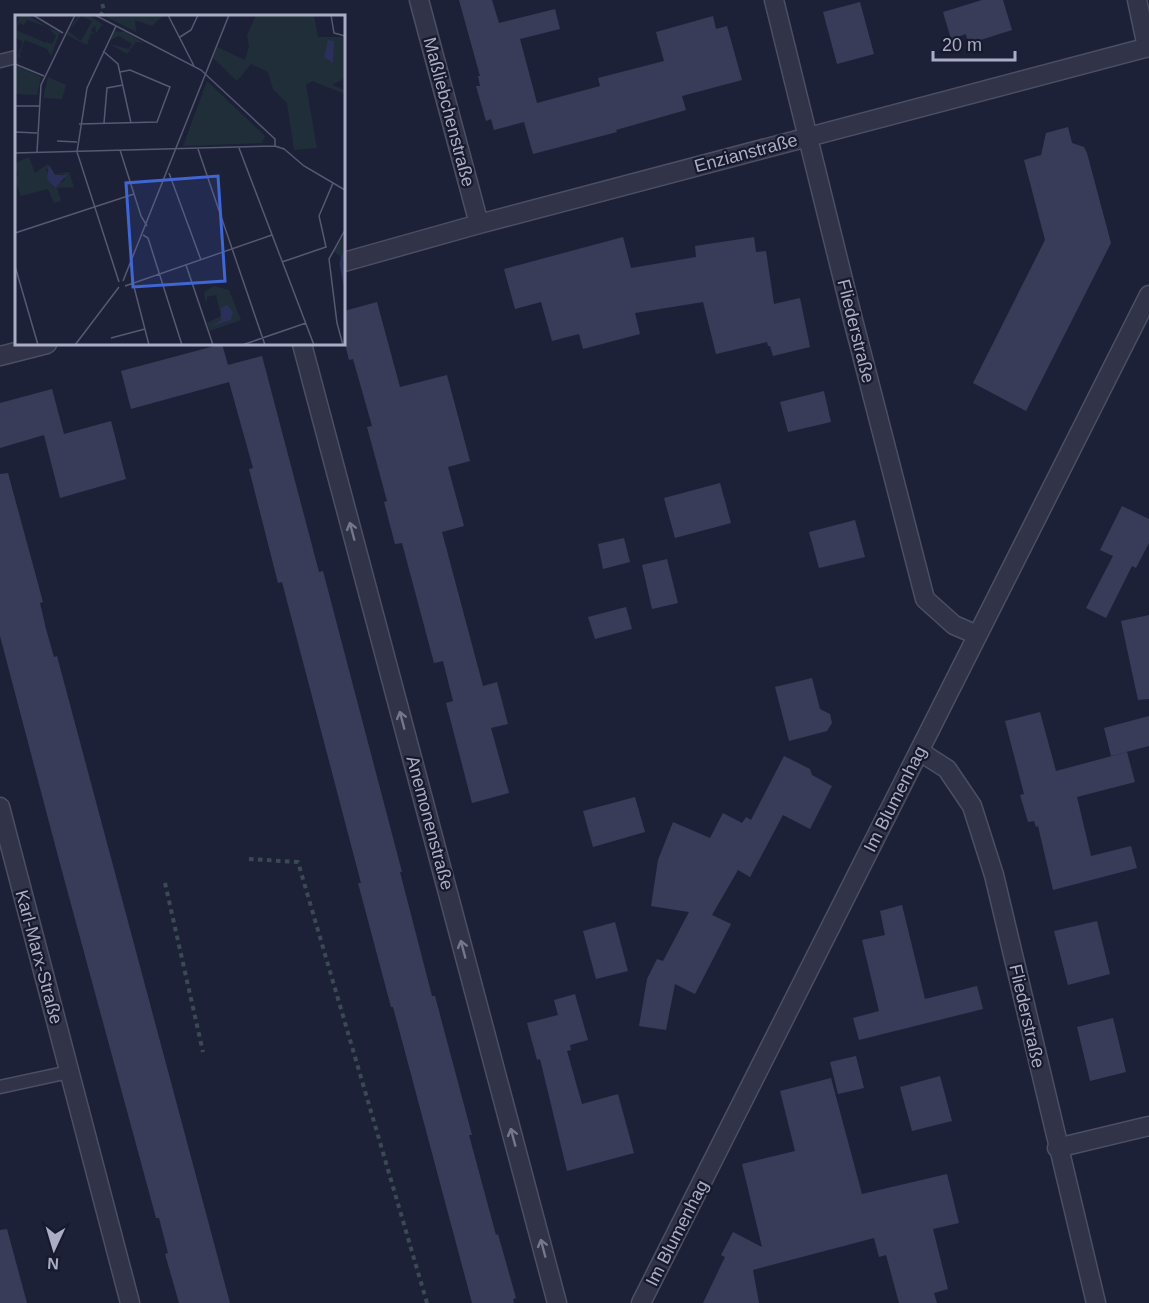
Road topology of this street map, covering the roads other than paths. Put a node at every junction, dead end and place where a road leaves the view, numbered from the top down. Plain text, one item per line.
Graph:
1 (420, 0) edge
2 (774, 0) edge
3 (1137, 0) edge
4 (1148, 47) edge
5 (15, 57) edge
6 (0, 61) edge
7 (809, 136) junction
8 (479, 224) junction
9 (345, 262) edge
10 (1149, 295) edge
11 (43, 345) edge
12 (302, 345) edge
13 (0, 356) edge
14 (977, 635) junction
15 (919, 751) junction
16 (0, 807) edge
17 (69, 1072) junction
18 (5, 1086) edge
19 (1149, 1125) edge
20 (1057, 1148) junction
21 (130, 1303) edge
22 (557, 1303) edge
23 (641, 1303) edge
24 (1096, 1303) edge

1 - 8 street, Maßliebchenstraße
2 - 7 street, Fliederstraße
3 - 4 street
4 - 7 street, Enzianstraße
5 - 6 lane
7 - 8 street, Enzianstraße
7 - 14 street, Fliederstraße
8 - 9 street, Enzianstraße
10 - 14 street, Im Blumenhag
11 - 13 street
22 -> 12 street, Anemonenstraße
14 - 15 street, Im Blumenhag
15 - 20 street, Fliederstraße
15 - 23 street, Im Blumenhag
16 - 17 street, Karl-Marx-Straße
17 - 18 lane
17 - 21 street, Karl-Marx-Straße
19 - 20 street
20 - 24 street, Fliederstraße

